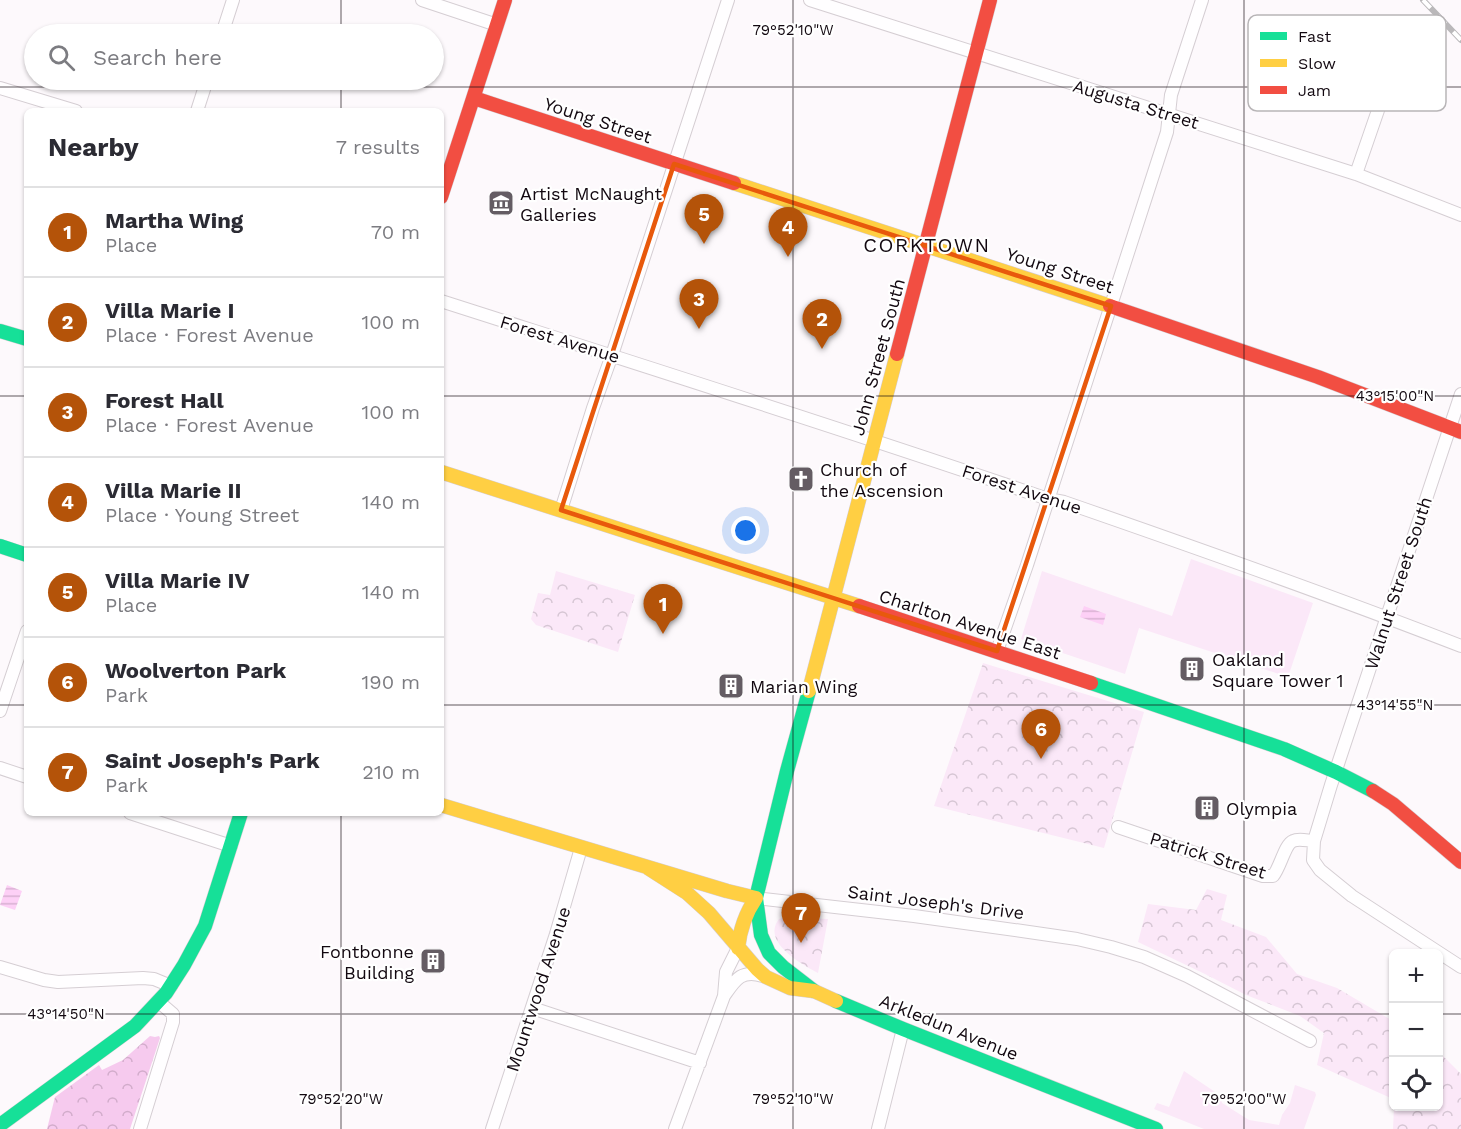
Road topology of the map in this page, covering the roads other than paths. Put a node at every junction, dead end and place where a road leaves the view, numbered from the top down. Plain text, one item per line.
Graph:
1 (233, 0) edge
2 (422, 0) edge
3 (505, 0) edge
4 (728, 0) edge
5 (810, 0) edge
6 (990, 0) edge
7 (1202, 0) edge
8 (225, 24) edge
9 (497, 25) junction
10 (977, 53) junction
11 (0, 88) edge
12 (204, 90) edge
13 (474, 98) junction
14 (66, 108) edge
15 (198, 108) edge
16 (1378, 111) edge
17 (1169, 114) junction
18 (674, 164) junction
19 (1356, 174) junction
20 (444, 188) edge
21 (1461, 215) edge
22 (926, 245) junction
23 (444, 302) edge
24 (1111, 306) junction
25 (0, 330) edge
26 (24, 338) edge
27 (612, 355) junction
28 (1461, 394) edge
29 (1455, 429) edge
30 (875, 440) junction
31 (444, 473) edge
32 (1048, 499) junction
33 (561, 510) junction
34 (0, 546) edge
35 (24, 554) edge
36 (834, 598) junction
37 (1387, 618) junction
38 (24, 640) edge
39 (1461, 646) edge
40 (997, 651) junction
41 (0, 711) edge
42 (0, 768) edge
43 (1336, 772) junction
44 (24, 776) edge
45 (444, 806) edge
46 (138, 816) edge
47 (240, 816) edge
48 (1118, 827) dead end
49 (1314, 841) junction
50 (231, 846) junction
51 (581, 848) junction
52 (1461, 862) edge
53 (648, 868) junction
54 (756, 898) junction
55 (738, 948) junction
56 (0, 967) edge
57 (1461, 968) edge
58 (766, 977) junction
59 (171, 986) junction
60 (814, 991) junction
61 (724, 996) junction
62 (159, 1002) junction
63 (532, 1008) junction
64 (903, 1029) junction
65 (1310, 1041) dead end
66 (700, 1063) junction
67 (15, 1113) junction
68 (0, 1118) edge
69 (0, 1125) edge
70 (140, 1129) edge
71 (492, 1129) edge
72 (675, 1129) edge
73 (878, 1129) edge
74 (1156, 1129) edge

1 - 8 street
2 - 9 street
3 - 9 main road
4 - 18 street
5 - 10 street, Augusta Street
6 - 10 main road, John Street South
7 - 17 street
9 - 13 main road
10 - 17 street, Augusta Street
10 - 22 main road, John Street South
11 - 14 street
12 - 15 street
13 - 18 main road, Young Street
13 - 20 main road
16 - 19 street
17 - 19 street, Augusta Street
17 - 24 street
18 - 22 main road, Young Street
18 - 27 street
19 - 21 street, Augusta Street
22 - 24 main road, Young Street
22 - 30 main road, John Street South
23 - 27 street, Forest Avenue
24 - 29 main road, Young Street
24 - 32 street
25 - 26 main road
27 - 30 street, Forest Avenue
27 - 33 street
28 - 29 street, Walnut Street South
29 - 37 street, Walnut Street South
30 - 32 street, Forest Avenue
30 - 36 main road, John Street South
31 - 33 main road, Charlton Avenue East
32 - 37 street, Forest Avenue
32 - 40 street
33 - 36 main road, Charlton Avenue East
34 - 35 main road
36 - 40 main road, Charlton Avenue East
36 - 54 main road, John Street South
37 - 39 street, Forest Avenue
37 - 43 street, Walnut Street South
38 - 41 street
40 - 43 main road, Charlton Avenue East
42 - 44 street
43 - 49 street, Walnut Street South
43 - 52 main road, Charlton Avenue East
45 - 51 main road, Saint Joseph's Drive
46 - 50 street
47 - 50 main road
48 - 49 street, Patrick Street
49 - 57 street
50 - 59 main road
51 - 53 main road, Saint Joseph's Drive
51 - 63 street, Mountwood Avenue
53 - 54 main road, Saint Joseph's Drive
53 - 55 main road, Arkledun Avenue
54 - 55 main road, John Street South
54 - 60 main road, John Street South
54 - 65 street, Saint Joseph's Drive
55 - 58 main road, Arkledun Avenue
55 - 61 street, John Street South
56 - 59 street
58 - 60 main road, Arkledun Avenue
58 - 61 street, John Street South
59 - 62 main road
60 - 64 main road, Arkledun Avenue
61 - 66 street, John Street South
62 - 67 main road
62 - 70 street
63 - 66 street
63 - 71 street, Mountwood Avenue
64 - 73 street
64 - 74 main road, Arkledun Avenue
66 - 72 street, John Street South
67 - 68 street
67 - 69 main road

